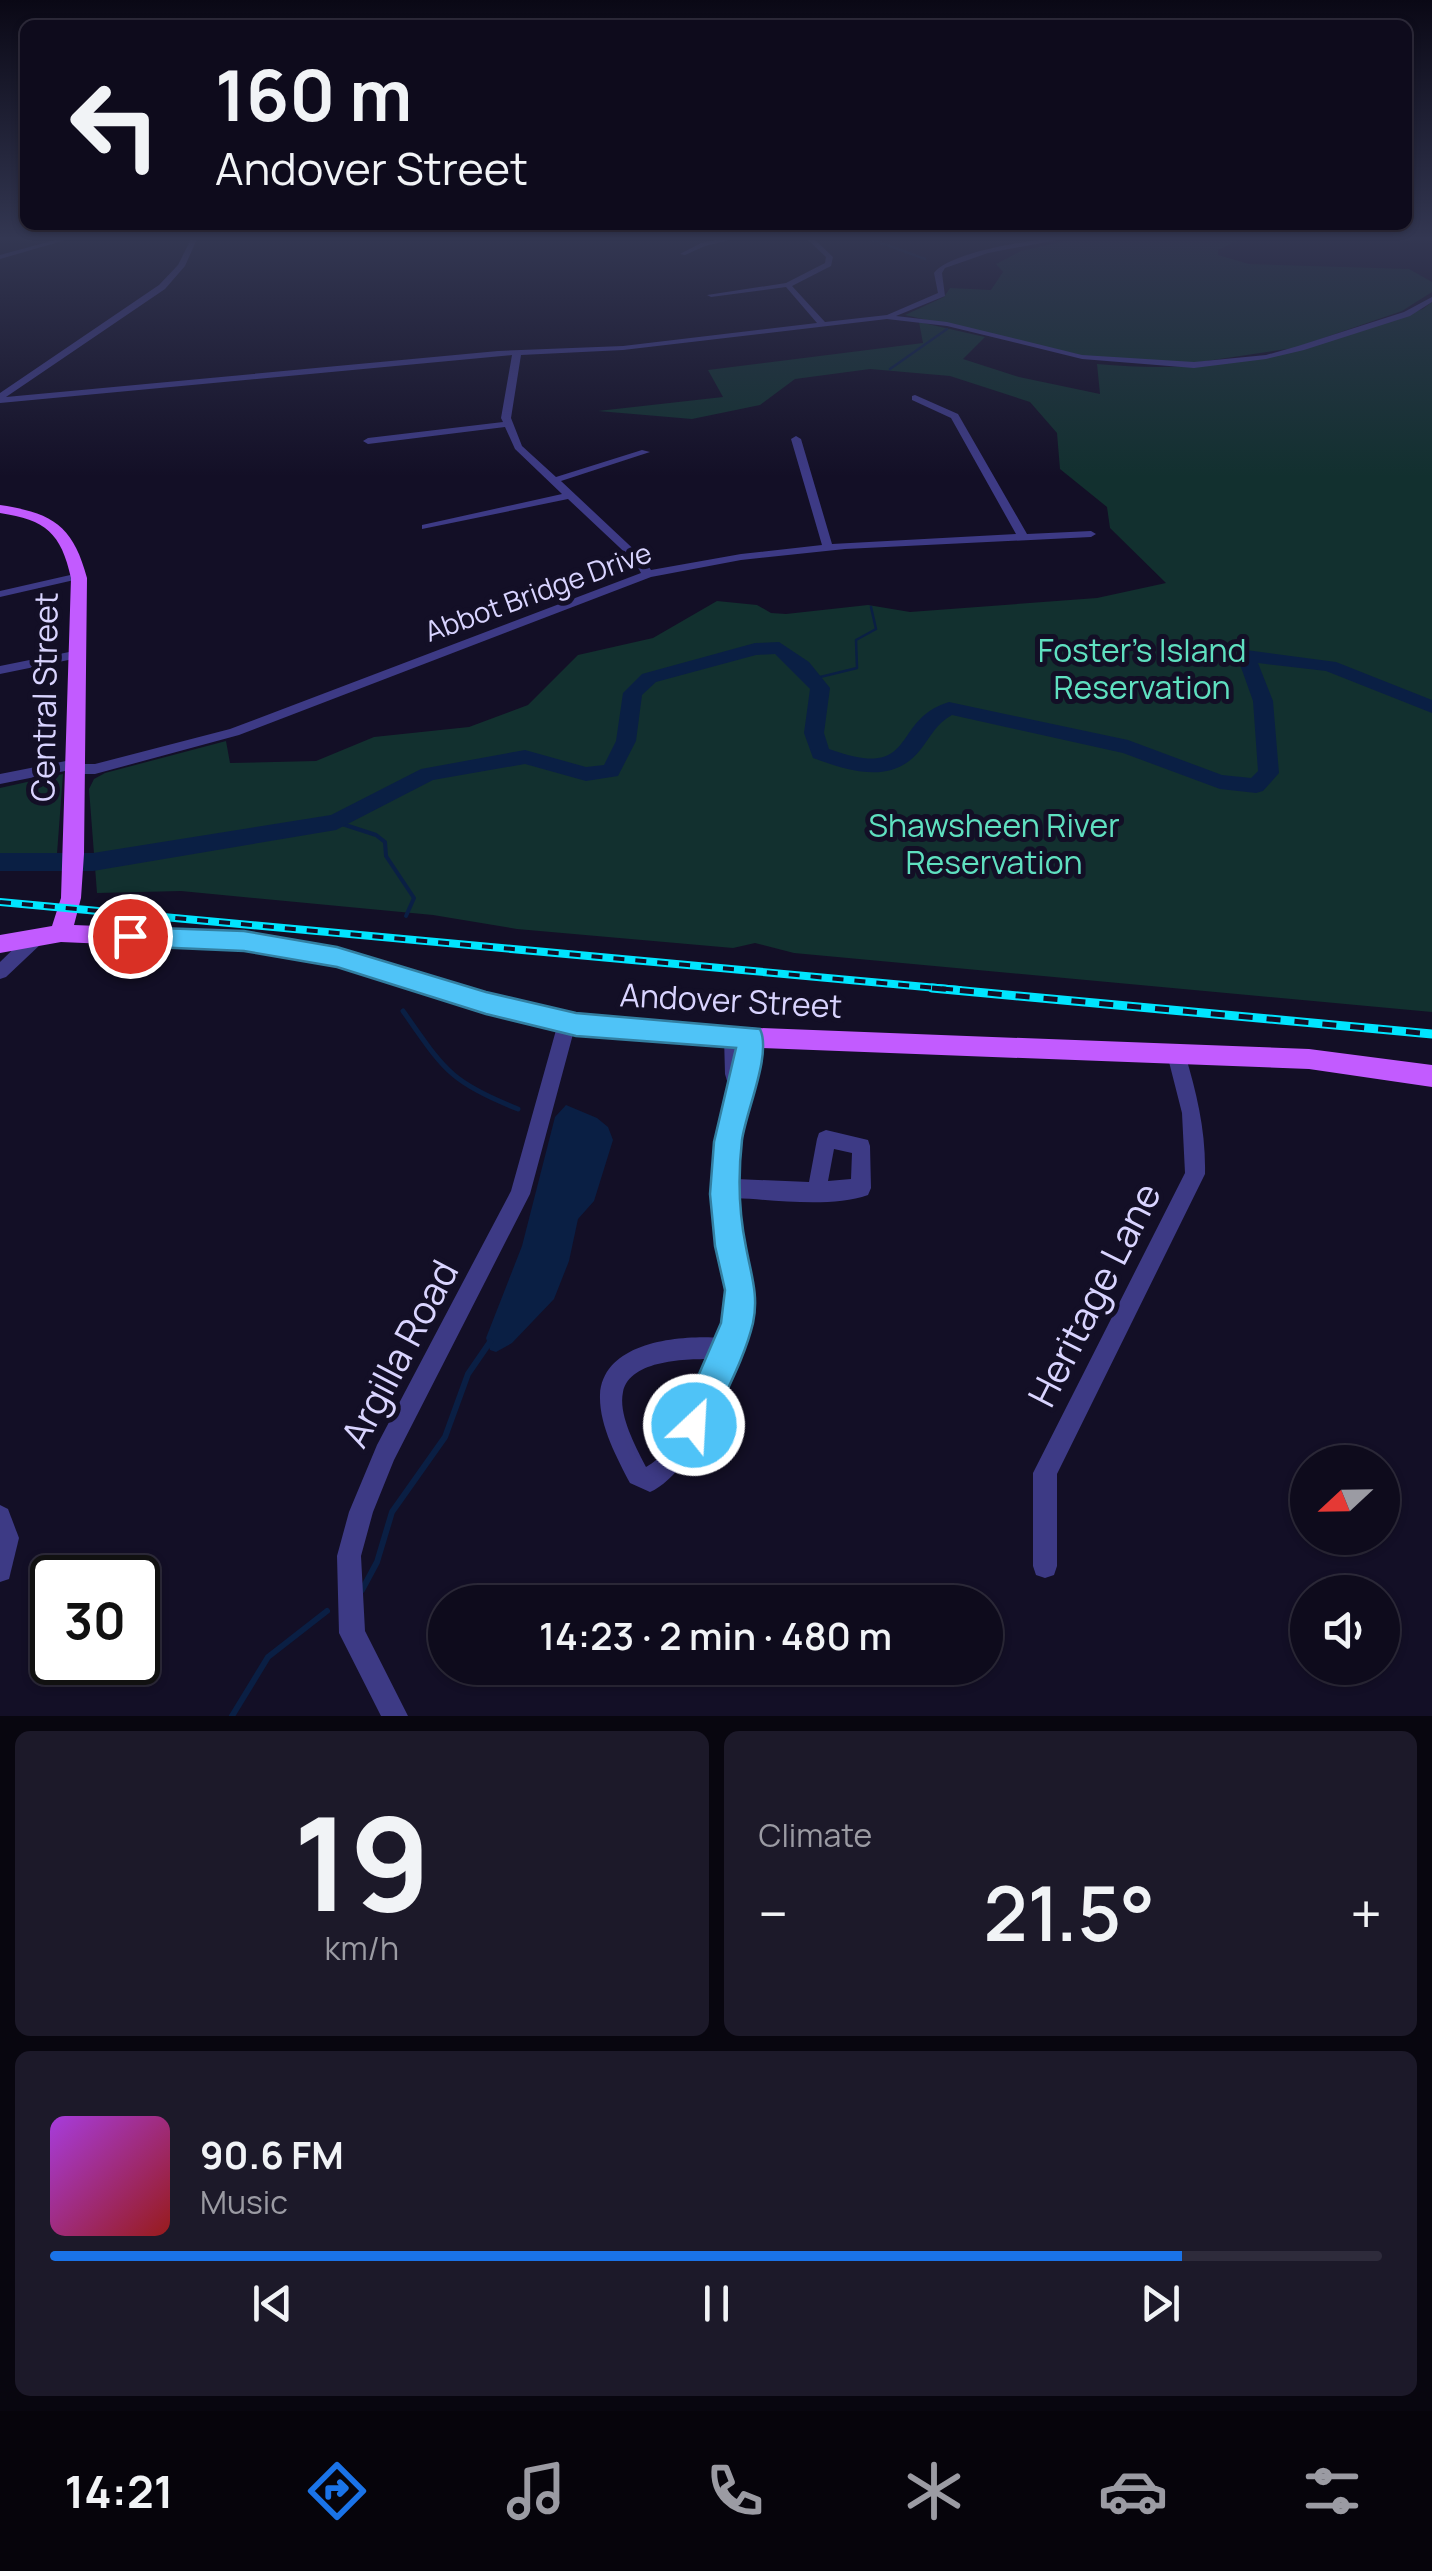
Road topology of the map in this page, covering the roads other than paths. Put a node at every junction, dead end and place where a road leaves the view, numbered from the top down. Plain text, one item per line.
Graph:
1 (117, 317) edge
2 (816, 317) edge
3 (887, 317) joint
4 (1397, 317) edge
5 (823, 325) junction
6 (517, 352) junction
7 (914, 398) dead end
8 (0, 399) edge
9 (508, 424) junction
10 (796, 440) dead end
11 (368, 442) dead end
12 (645, 452) dead end
13 (555, 480) junction
14 (571, 495) junction
15 (0, 509) edge
16 (426, 527) dead end
17 (1091, 534) dead end
18 (1023, 537) junction
19 (828, 548) junction
20 (648, 574) junction
21 (79, 576) junction
22 (0, 594) edge
23 (79, 654) junction
24 (0, 670) edge
25 (76, 766) junction
26 (0, 779) edge
27 (62, 934) junction
28 (36, 938) junction
29 (0, 944) edge
30 (0, 972) edge
31 (568, 1023) junction
32 (742, 1037) junction
33 (1176, 1054) junction
34 (1432, 1076) edge
35 (725, 1188) junction
36 (816, 1192) dead end
37 (728, 1349) junction
38 (0, 1517) edge
39 (1045, 1566) dead end
40 (0, 1570) edge
41 (388, 1712) edge

1 - 8 street
2 - 5 street
3 - 4 street
3 - 5 street
5 - 6 street
6 - 8 street
6 - 9 street
7 - 18 street
9 - 11 street
9 - 13 street
10 - 19 street
12 - 13 street
13 - 14 street
14 - 16 street
14 - 20 street
15 - 21 main road, Central Street
17 - 18 street, Abbot Bridge Drive
18 - 19 street, Abbot Bridge Drive
19 - 20 street, Abbot Bridge Drive
20 - 25 street, Abbot Bridge Drive
21 - 22 street
21 - 23 main road, Central Street
23 - 24 street
23 - 25 main road, Central Street
25 - 26 street, Abbot Bridge Drive
25 - 27 main road, Central Street
27 - 28 main road, Andover Street
27 - 31 main road, Andover Street
28 - 29 main road, Andover Street
28 - 30 street
31 - 32 main road, Andover Street
31 - 41 street, Argilla Road
32 - 33 main road, Andover Street
32 - 35 street
33 - 34 main road, Andover Street
33 - 39 street, Heritage Lane
35 - 36 street
35 - 37 street
37 - 37 street
38 - 40 street

